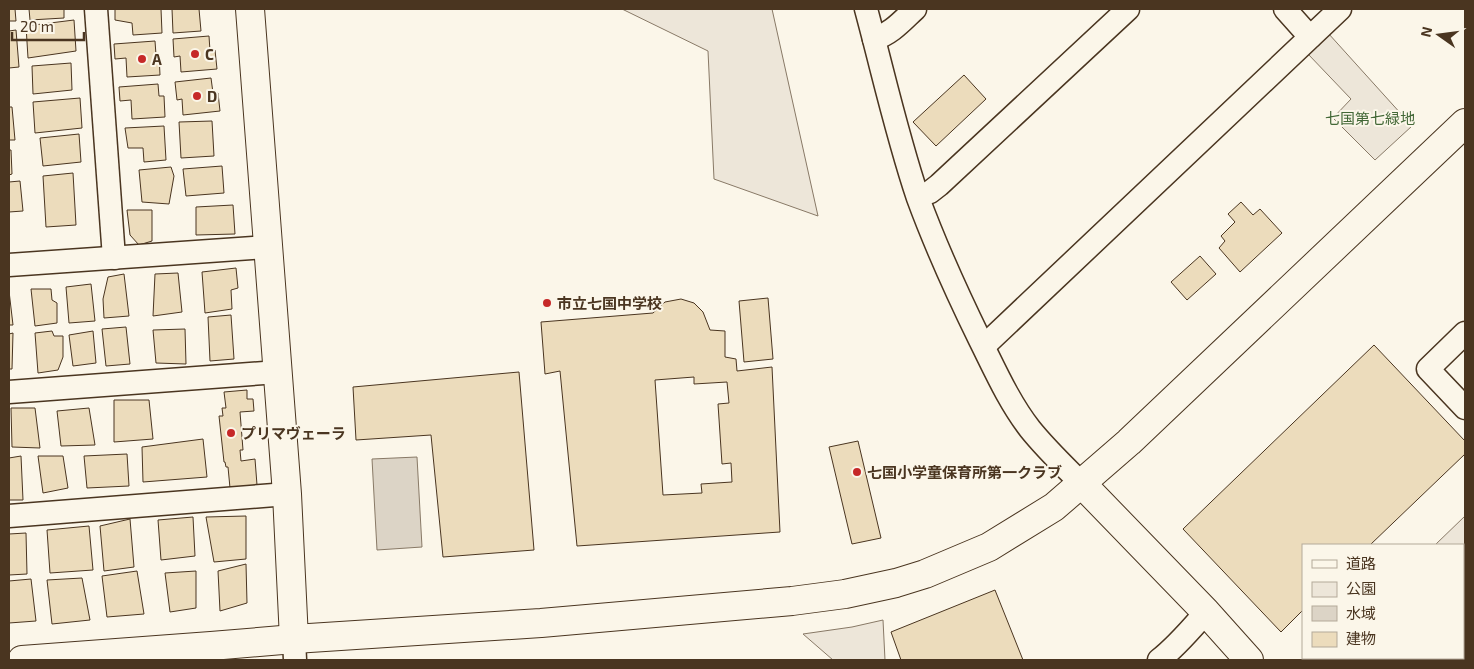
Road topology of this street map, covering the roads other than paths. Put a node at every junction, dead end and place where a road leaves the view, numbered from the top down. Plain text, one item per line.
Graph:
1 (96, 9) edge
2 (250, 9) edge
3 (866, 9) edge
4 (915, 9) edge
5 (1128, 9) edge
6 (1285, 9) edge
7 (1340, 9) edge
8 (1310, 37) junction
9 (874, 39) junction
10 (1465, 123) edge
11 (918, 196) junction
12 (268, 247) junction
13 (114, 258) junction
14 (9, 266) edge
15 (1465, 333) edge
16 (984, 346) junction
17 (278, 372) junction
18 (9, 392) edge
19 (1465, 408) edge
20 (1082, 484) junction
21 (287, 494) junction
22 (9, 516) edge
23 (1206, 612) junction
24 (294, 649) edge
25 (212, 653) edge
26 (22, 660) edge
27 (1159, 660) edge
28 (1249, 660) edge

1 - 13 street
2 - 12 street
3 - 9 street
4 - 9 street
5 - 11 street
6 - 8 street
7 - 8 street
8 - 16 street
9 - 11 street
10 - 20 street
11 - 16 street
12 - 13 street
12 - 17 street
13 - 14 street
15 - 19 street
16 - 20 street
17 - 18 street
17 - 21 street
20 - 23 street
20 - 24 street
21 - 22 street
21 - 24 street
23 - 27 street
23 - 28 street
24 - 25 street
25 - 26 street

